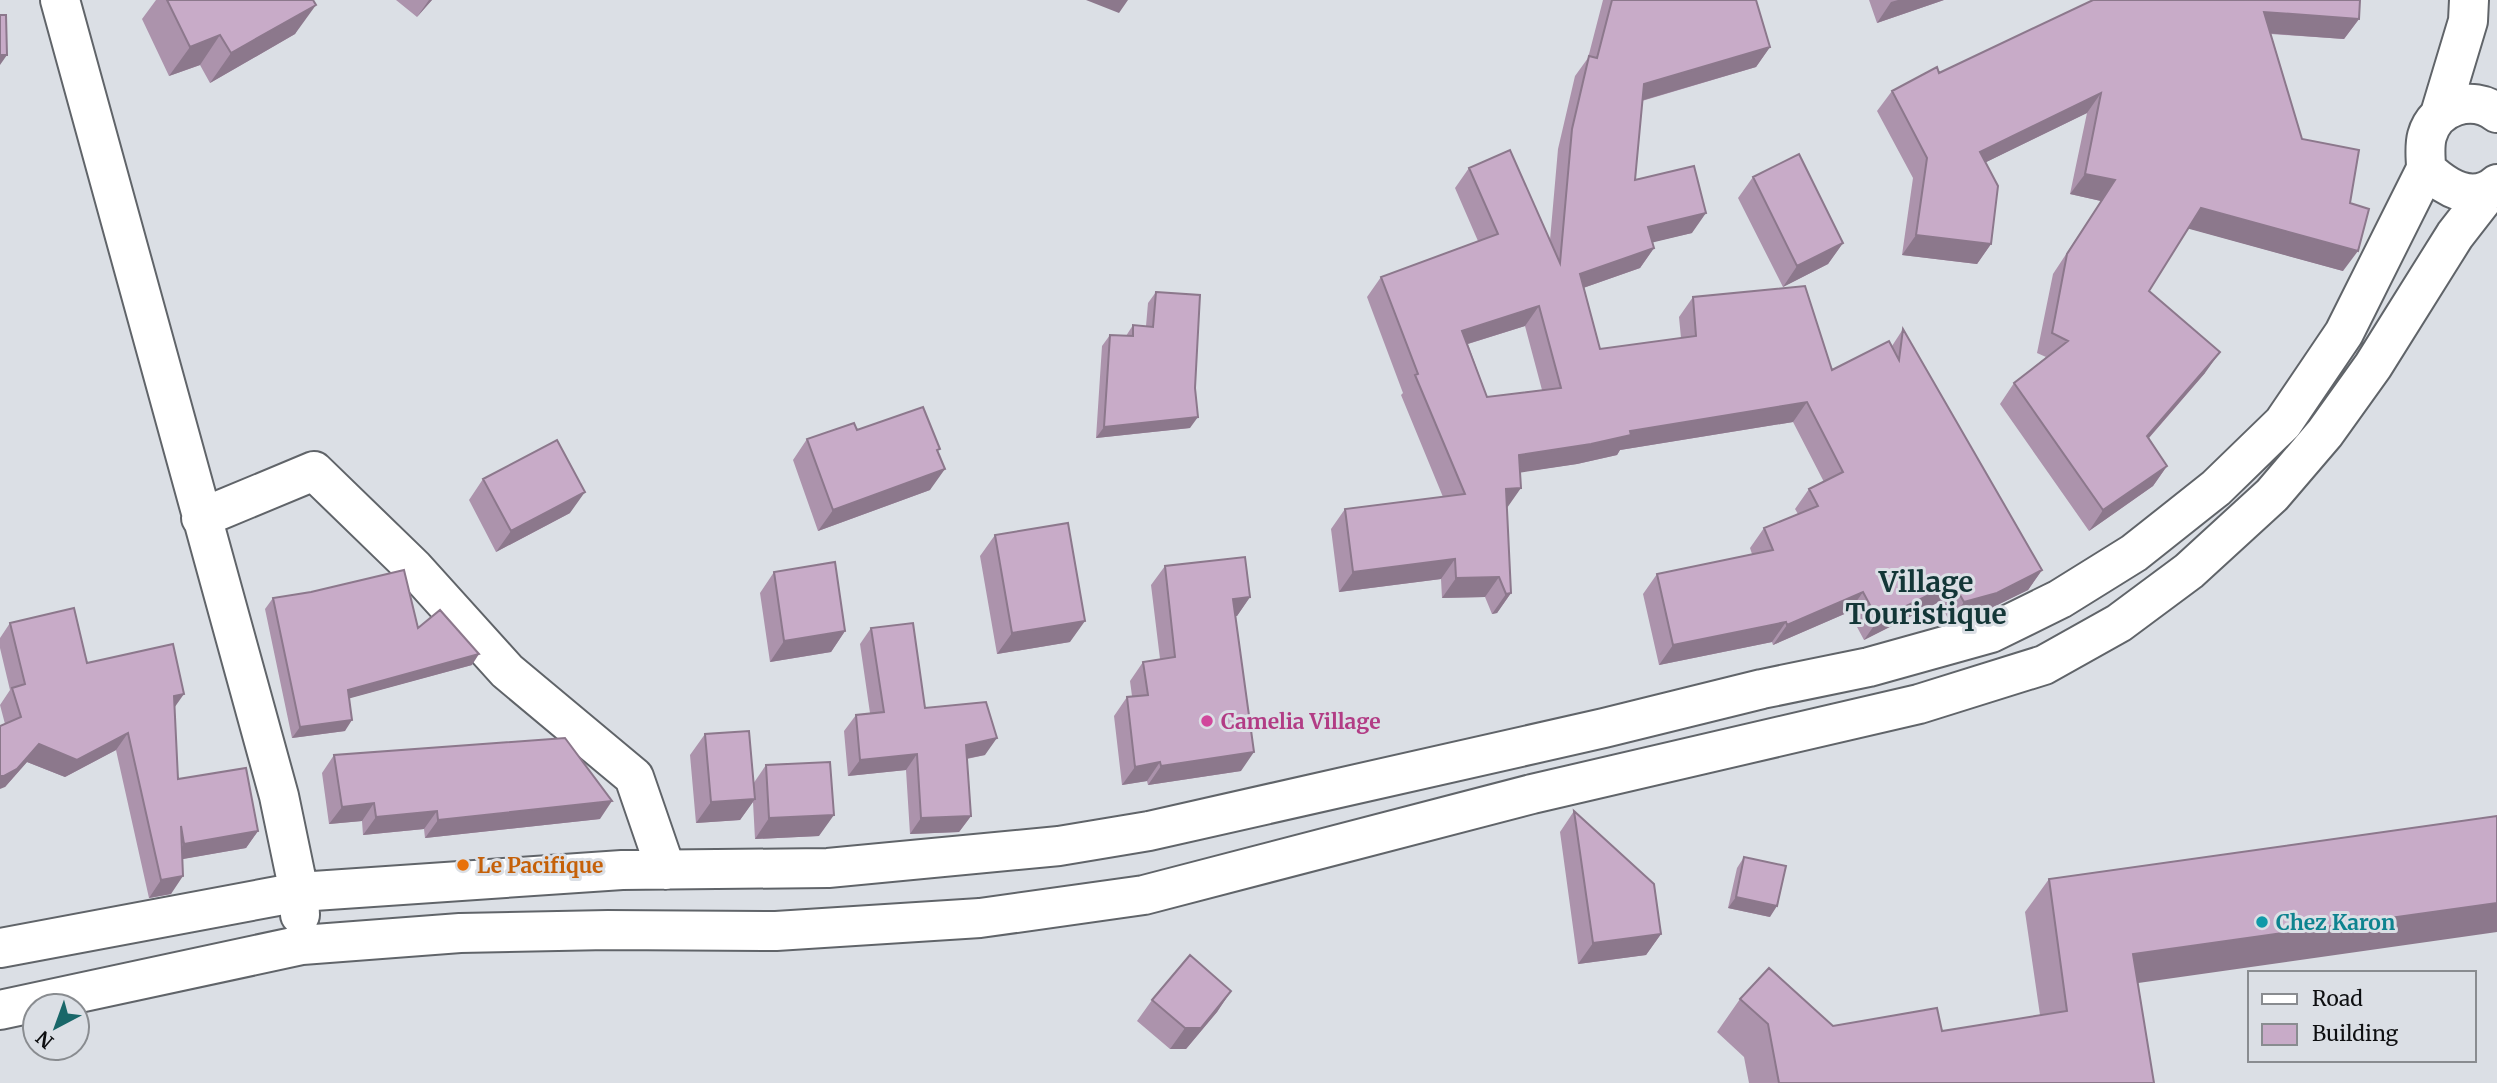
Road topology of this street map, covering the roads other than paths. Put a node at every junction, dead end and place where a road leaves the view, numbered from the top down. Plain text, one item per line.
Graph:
1 (60, 0) edge
2 (2469, 0) edge
3 (2497, 113) edge
4 (2440, 114) junction
5 (2426, 169) junction
6 (2494, 187) edge
7 (201, 518) junction
8 (666, 870) junction
9 (299, 892) junction
10 (302, 945) junction
11 (0, 948) edge
12 (0, 1010) edge

1 - 7 street
2 - 4 street
3 - 4 street
4 - 5 street
5 - 6 street
5 - 8 street
6 - 10 street
7 - 8 street
7 - 9 street
8 - 9 street
9 - 10 street
9 - 11 street
10 - 12 street

